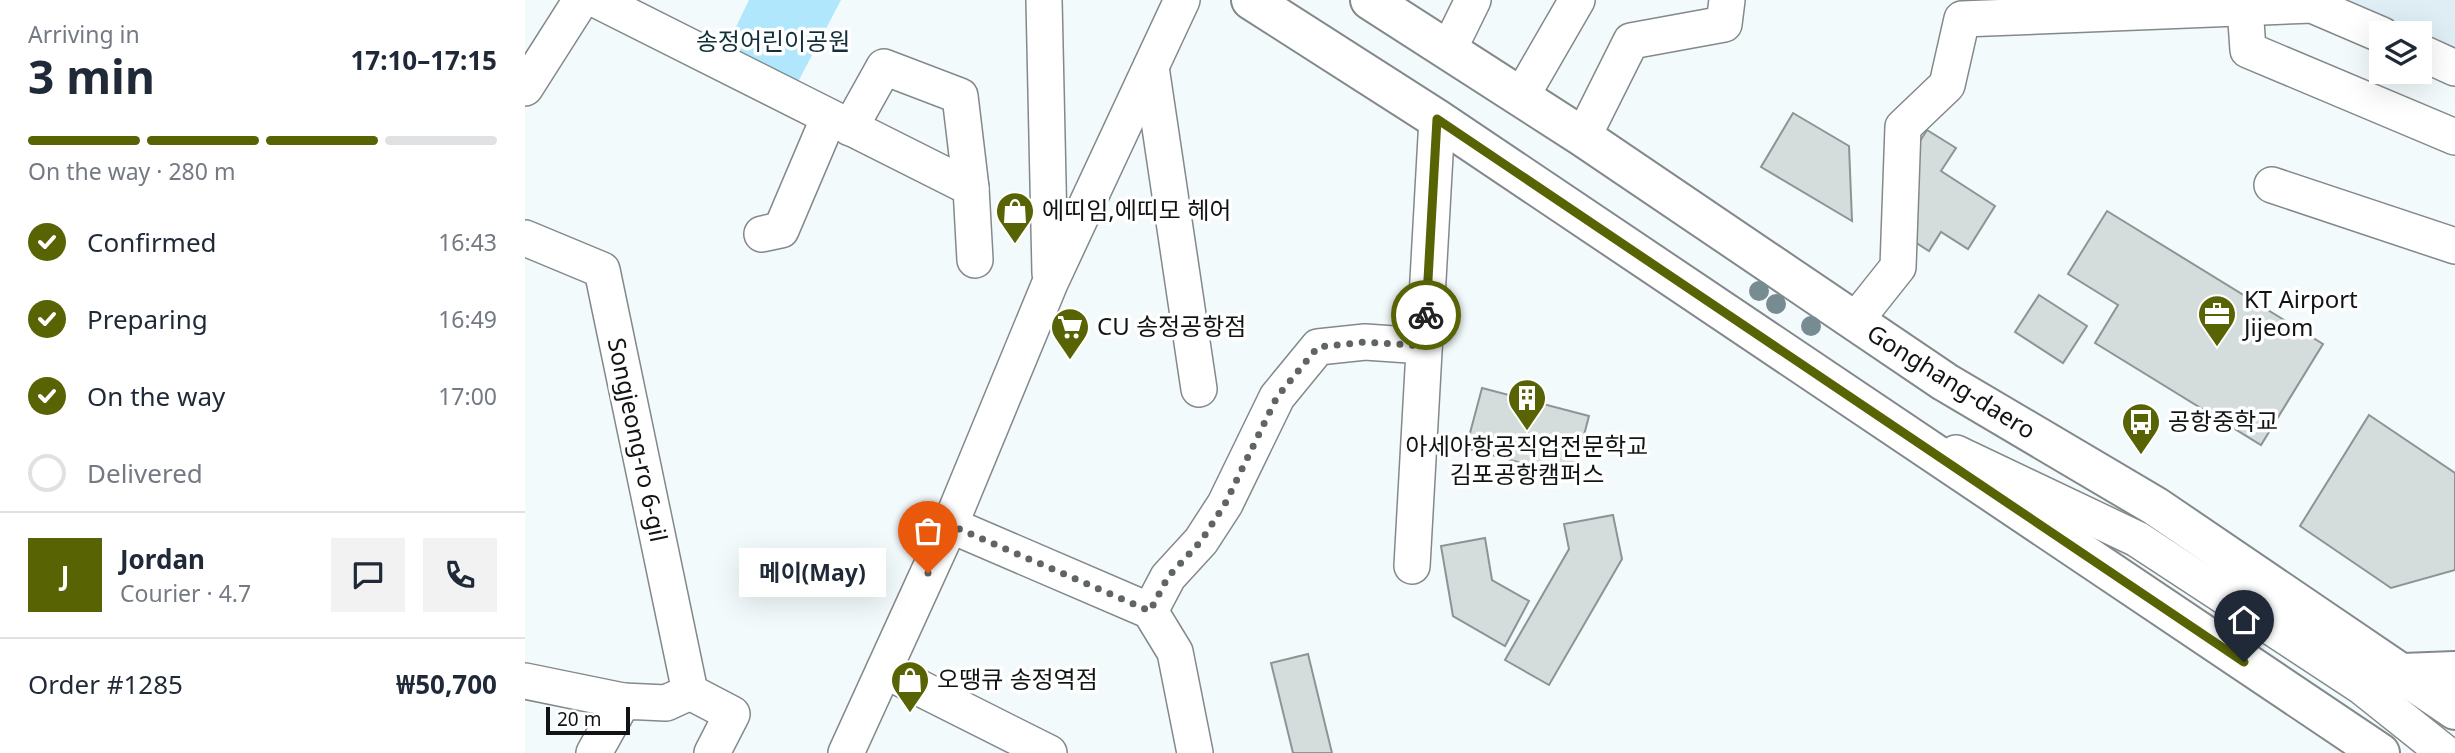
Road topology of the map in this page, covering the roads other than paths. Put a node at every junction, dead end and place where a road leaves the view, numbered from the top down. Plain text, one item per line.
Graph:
1 (581, 0) edge
2 (597, 0) edge
3 (1044, 0) edge
4 (1182, 0) edge
5 (1251, 0) edge
6 (1370, 0) edge
7 (1473, 0) edge
8 (1577, 0) edge
9 (1727, 0) edge
10 (2225, 5) edge
11 (2369, 29) edge
12 (1448, 51) junction
13 (2432, 57) edge
14 (1151, 67) junction
15 (2455, 68) edge
16 (525, 88) edge
17 (1521, 97) junction
18 (1437, 119) junction
19 (840, 122) junction
20 (1583, 136) junction
21 (2455, 137) edge
22 (2272, 185) dead end
23 (971, 188) junction
24 (762, 234) dead end
25 (525, 238) edge
26 (2455, 246) edge
27 (975, 260) dead end
28 (1050, 283) junction
29 (1855, 321) junction
30 (1425, 346) junction
31 (1199, 389) dead end
32 (1883, 418) junction
33 (950, 525) junction
34 (1412, 566) dead end
35 (1150, 611) junction
36 (884, 670) junction
37 (2455, 671) edge
38 (2403, 674) junction
39 (525, 681) edge
40 (690, 692) junction
41 (622, 701) junction
42 (2455, 709) edge
43 (594, 753) edge
44 (712, 753) edge
45 (846, 753) edge
46 (1049, 753) edge
47 (1195, 753) edge
48 (2380, 753) edge
49 (2445, 753) edge

1 - 16 street
2 - 19 street
3 - 28 street
4 - 14 street
5 - 18 main road
6 - 12 main road, Gonghang-daero
7 - 12 street
8 - 17 street
9 - 20 street
10 - 11 street
10 - 21 street
10 - 29 street
12 - 17 main road, Gonghang-daero
13 - 15 street
14 - 28 street
14 - 31 street
17 - 20 main road, Gonghang-daero
18 - 30 street
18 - 32 main road
19 - 23 street
19 - 23 street
19 - 24 street
20 - 29 main road, Gonghang-daero
22 - 26 street
23 - 27 street
25 - 40 street, Songjeong-ro 6-gil
28 - 33 street
29 - 38 main road, Gonghang-daero
30 - 34 street
30 - 35 street
32 - 48 main road
32 - 49 street
33 - 35 street
33 - 36 street
35 - 47 street
36 - 45 street
36 - 46 street
37 - 38 main road
38 - 42 main road, Gonghang-daero
39 - 41 street
40 - 41 street
40 - 44 street
41 - 43 street

